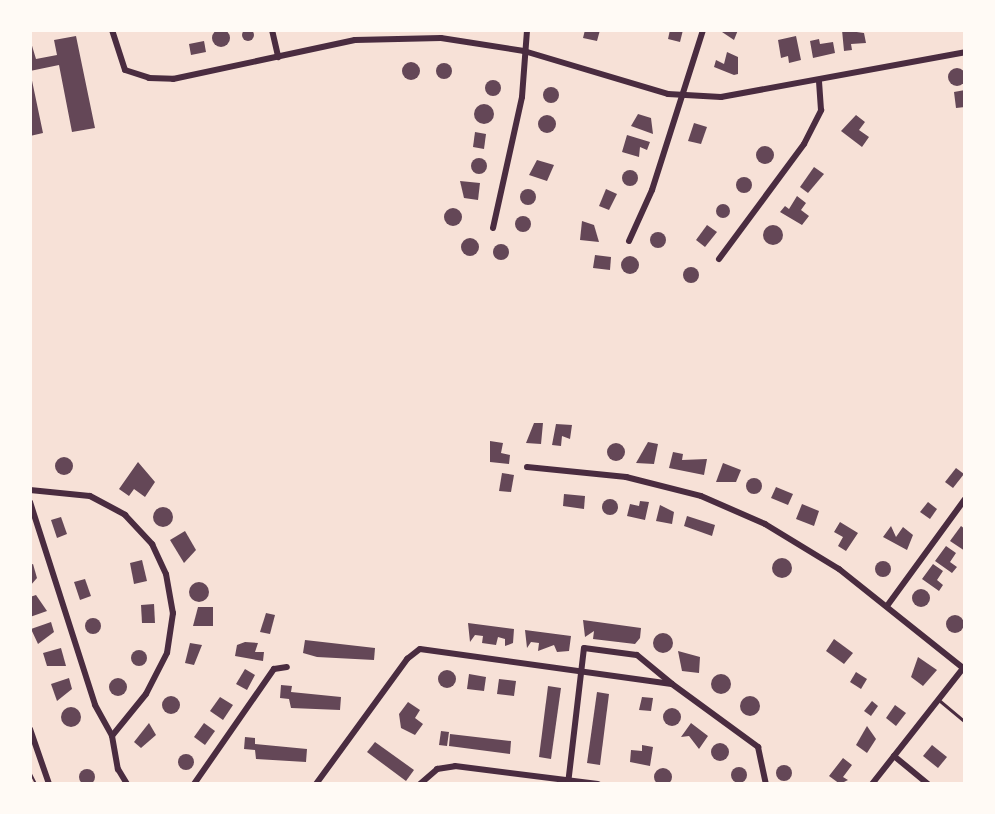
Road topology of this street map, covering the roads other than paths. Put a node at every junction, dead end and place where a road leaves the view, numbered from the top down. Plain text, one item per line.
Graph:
1 (112, 30) edge
2 (272, 30) edge
3 (353, 30) edge
4 (527, 30) edge
5 (703, 30) edge
6 (355, 40) junction
7 (524, 51) junction
8 (965, 52) edge
9 (278, 57) junction
10 (819, 80) junction
11 (685, 94) junction
12 (493, 228) dead end
13 (629, 241) dead end
14 (719, 259) dead end
15 (527, 467) dead end
16 (30, 490) edge
17 (965, 499) edge
18 (30, 502) edge
19 (887, 606) junction
20 (964, 666) edge
21 (287, 667) dead end
22 (582, 673) junction
23 (672, 684) junction
24 (939, 700) junction
25 (965, 722) edge
26 (30, 729) edge
27 (112, 736) junction
28 (894, 756) junction
29 (568, 782) edge
30 (49, 784) edge
31 (127, 784) edge
32 (194, 784) edge
33 (316, 784) edge
34 (420, 784) edge
35 (598, 784) edge
36 (766, 784) edge
37 (872, 784) edge
38 (928, 784) edge

1 - 9 street
2 - 9 street
3 - 6 street
4 - 7 street
5 - 11 street
6 - 7 street
6 - 9 street
7 - 11 street
7 - 12 street
8 - 10 street
10 - 11 street
10 - 14 street
11 - 13 street
15 - 19 street
16 - 27 street
17 - 19 street
18 - 27 street
19 - 20 street
20 - 24 street
21 - 32 street
22 - 23 street
22 - 23 street
22 - 29 street
22 - 33 street
23 - 36 street
24 - 25 lane
24 - 28 street
26 - 30 street
27 - 31 street
28 - 37 street
28 - 38 street
29 - 34 street
29 - 35 street

